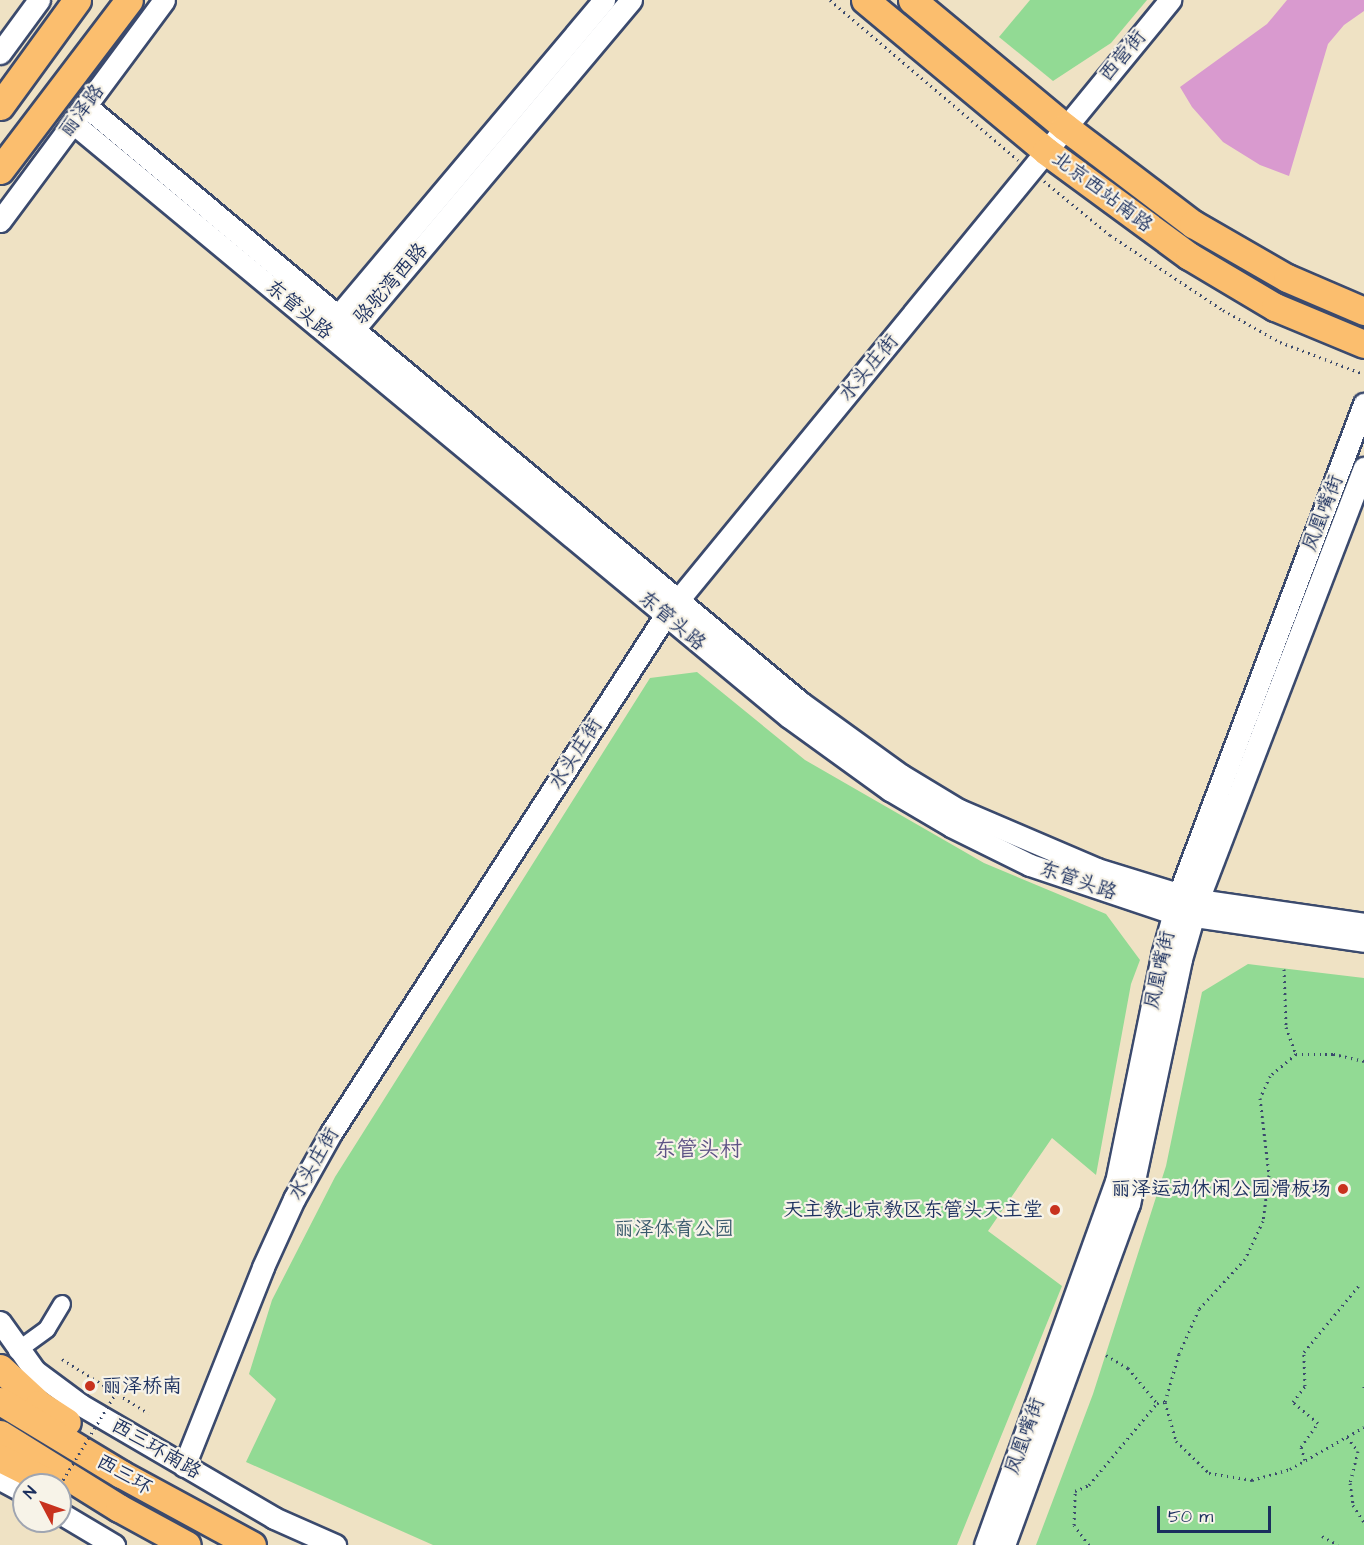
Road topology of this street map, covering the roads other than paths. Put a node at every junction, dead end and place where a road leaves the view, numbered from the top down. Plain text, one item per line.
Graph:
1 (39, 0) edge
2 (72, 0) edge
3 (77, 0) edge
4 (129, 0) edge
5 (164, 0) edge
6 (604, 0) edge
7 (631, 0) edge
8 (865, 0) edge
9 (912, 0) edge
10 (1170, 0) edge
11 (0, 53) edge
12 (0, 77) edge
13 (0, 106) edge
14 (86, 106) junction
15 (1070, 119) junction
16 (73, 123) junction
17 (1046, 151) junction
18 (0, 170) edge
19 (0, 221) edge
20 (1364, 311) edge
21 (346, 322) junction
22 (334, 339) junction
23 (1364, 344) edge
24 (1364, 404) edge
25 (1364, 468) edge
26 (672, 607) junction
27 (1186, 906) junction
28 (1364, 924) edge
29 (1364, 941) edge
30 (62, 1304) dead end
31 (0, 1322) edge
32 (7, 1372) edge
33 (0, 1434) edge
34 (0, 1458) edge
35 (184, 1466) junction
36 (29, 1473) edge
37 (72, 1496) edge
38 (119, 1508) junction
39 (72, 1520) edge
40 (114, 1545) edge
41 (187, 1545) edge
42 (252, 1545) edge
43 (335, 1545) edge
44 (985, 1545) edge
45 (1004, 1545) edge

1 - 11 street
2 - 12 main road
3 - 13 main road
4 - 18 main road, 丽泽路
5 - 14 street, 丽泽路
6 - 21 street, 骆驼湾西路
7 - 21 street, 骆驼湾西路
8 - 17 main road, 北京西站南路
9 - 15 main road, 北京西站南路
10 - 15 street, 西营街
14 - 16 street, 丽泽路
14 - 21 street, 东管头路
15 - 17 street, 水头庄街
15 - 20 main road, 北京西站南路
16 - 19 street, 丽泽路
16 - 22 street, 东管头路
17 - 23 main road, 北京西站南路
17 - 26 street, 水头庄街
21 - 22 street, 骆驼湾西路
21 - 26 street, 东管头路
22 - 26 street, 东管头路
24 - 27 street, 凤凰嘴街
25 - 27 street, 凤凰嘴街
26 - 27 street, 东管头路
26 - 35 street, 水头庄街
27 - 28 street, 东管头路
27 - 29 street, 东管头路
27 - 44 street, 凤凰嘴街
27 - 45 street, 凤凰嘴街
30 - 32 street
31 - 32 street, 西三环南路
32 - 35 street, 西三环南路
32 - 42 main road, 西三环
33 - 38 main road, 西三环
34 - 36 main road
35 - 43 street, 西三环南路
37 - 38 main road
38 - 41 main road, 西三环
39 - 40 street

